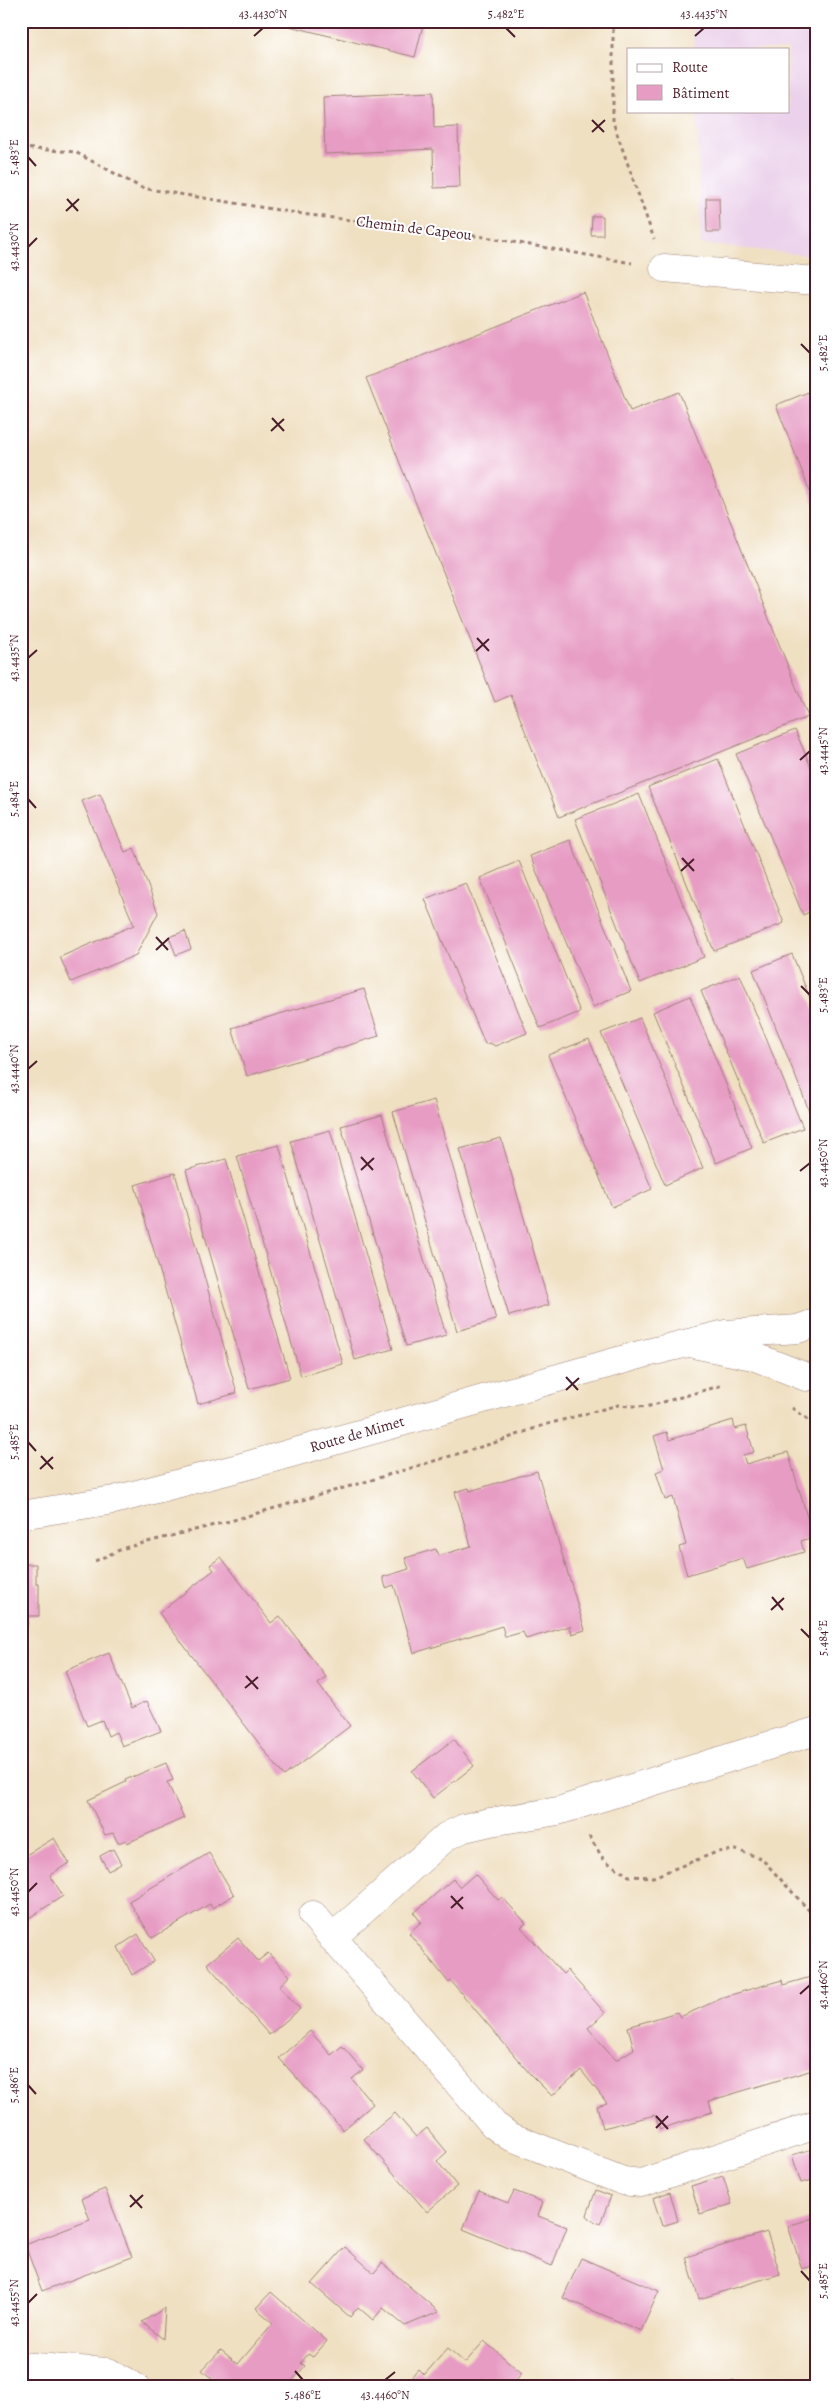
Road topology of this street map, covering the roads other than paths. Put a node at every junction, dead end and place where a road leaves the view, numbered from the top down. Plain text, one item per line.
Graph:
1 (664, 268) road end
2 (816, 280) edge
3 (814, 1322) edge
4 (691, 1343) junction
5 (811, 1383) edge
6 (21, 1515) edge
7 (816, 1731) edge
8 (313, 1915) dead end
9 (332, 1938) junction
10 (816, 2125) edge
11 (21, 2366) edge
12 (68, 2378) edge
13 (135, 2387) edge

1 - 2 street
3 - 4 street, Route de Mimet
3 - 5 street
4 - 5 street, Route de Mimet
4 - 6 street, Route de Mimet
7 - 9 street
8 - 9 street
9 - 10 street
11 - 12 street
12 - 13 street

